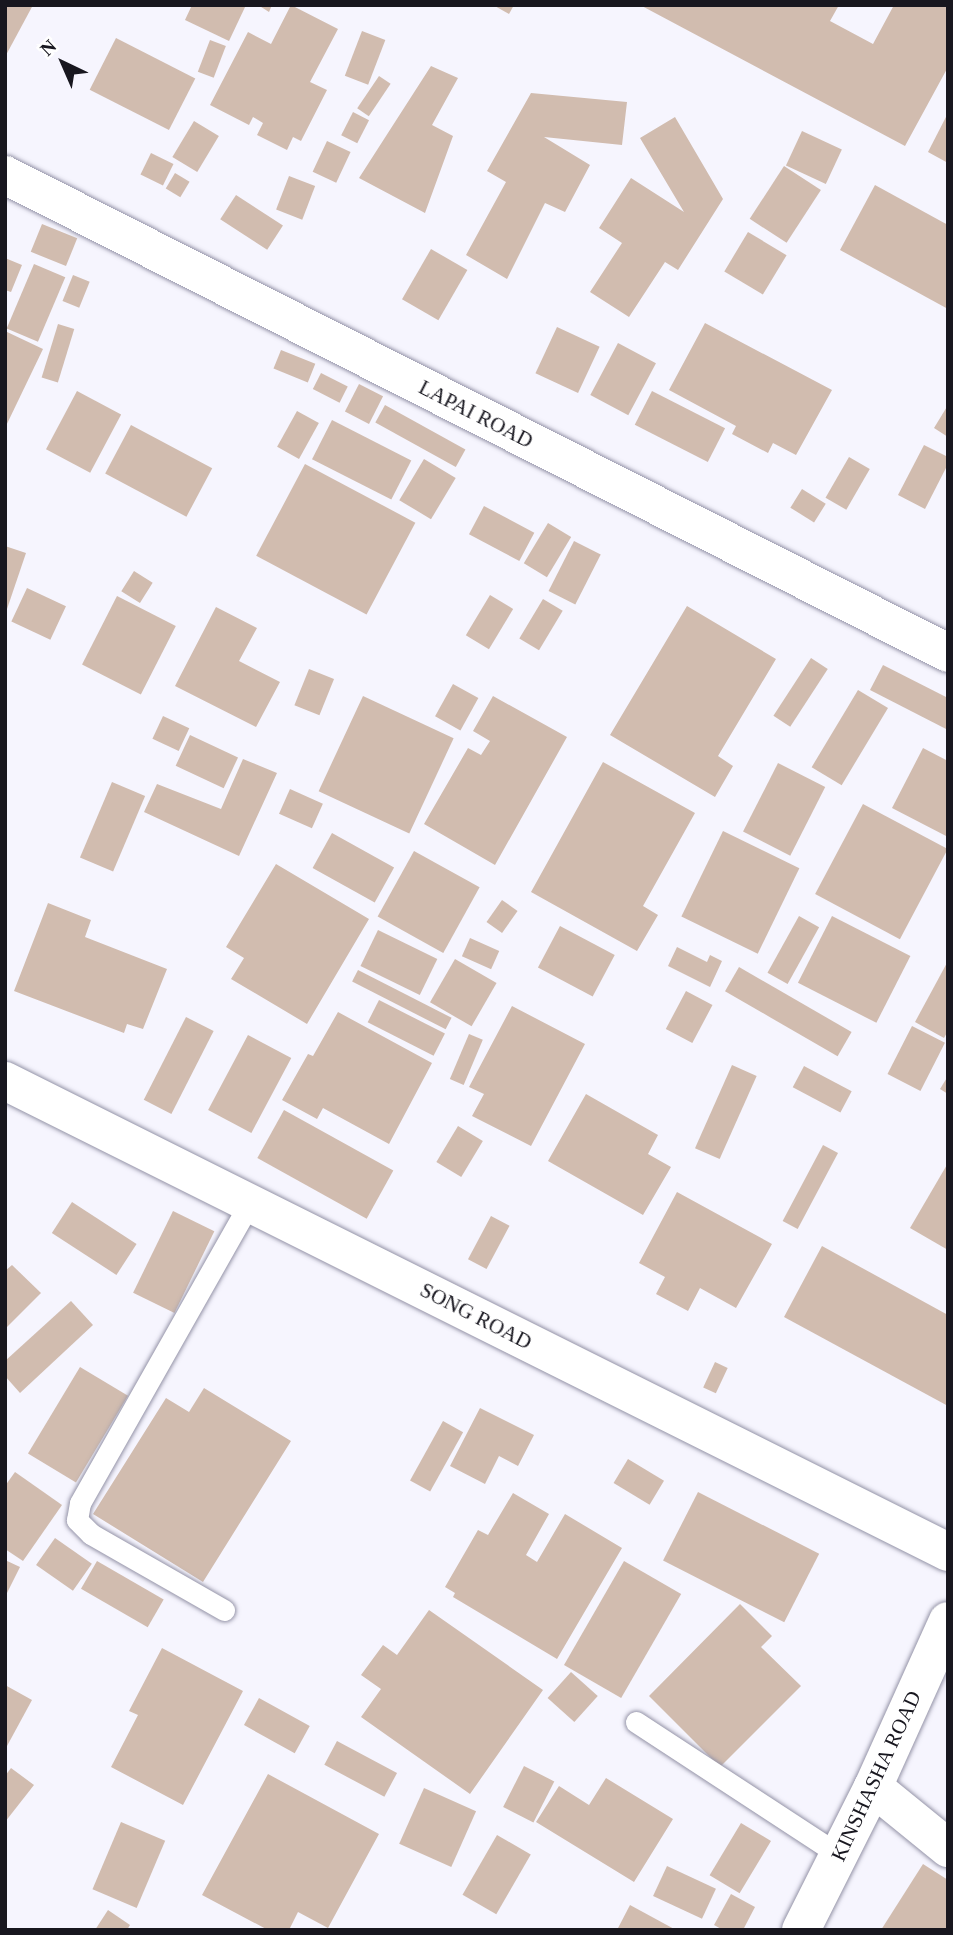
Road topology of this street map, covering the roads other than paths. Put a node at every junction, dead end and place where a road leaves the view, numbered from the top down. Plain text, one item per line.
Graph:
1 (5, 175) edge
2 (948, 653) edge
3 (5, 1081) edge
4 (250, 1203) junction
5 (948, 1552) edge
6 (224, 1610) dead end
7 (948, 1621) edge
8 (636, 1722) dead end
9 (873, 1787) junction
10 (948, 1848) edge
11 (839, 1855) junction
12 (801, 1930) edge

1 - 2 street, LAPAI ROAD
3 - 4 street, SONG ROAD
4 - 5 street, SONG ROAD
4 - 6 lane
7 - 9 street, KINSHASHA ROAD
8 - 11 lane
9 - 10 street
9 - 11 street, KINSHASHA ROAD
11 - 12 street, KINSHASHA ROAD

